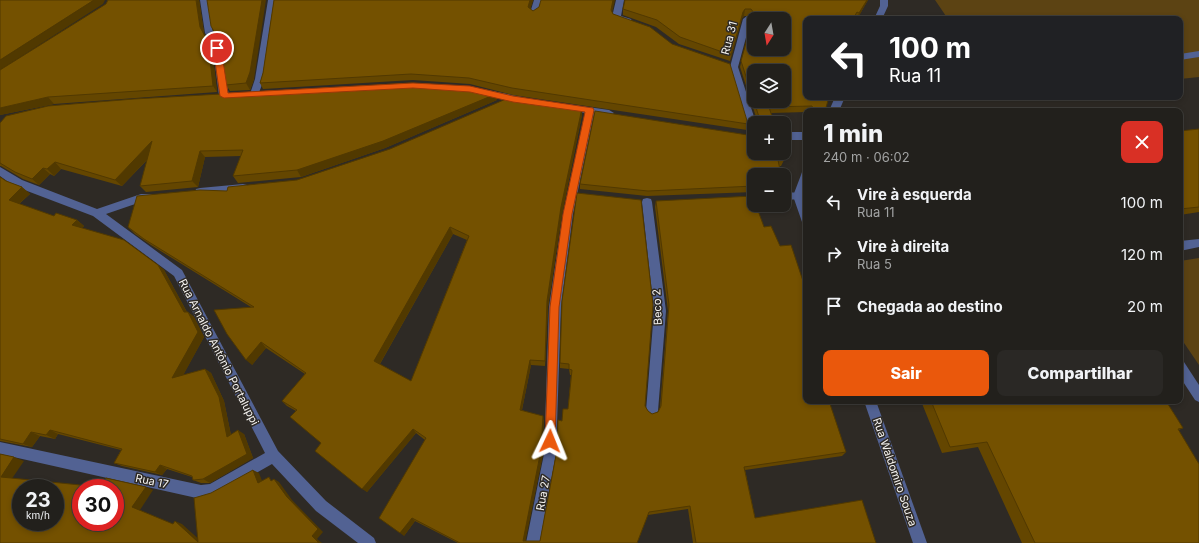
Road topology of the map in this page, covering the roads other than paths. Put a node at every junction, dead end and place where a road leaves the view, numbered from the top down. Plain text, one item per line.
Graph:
1 (204, 0) edge
2 (272, 0) edge
3 (538, 0) edge
4 (620, 0) edge
5 (884, 0) edge
6 (534, 12) edge
7 (879, 16) edge
8 (747, 19) edge
9 (638, 25) edge
10 (1199, 54) edge
11 (1183, 57) edge
12 (470, 89) edge
13 (255, 94) edge
14 (224, 96) edge
15 (513, 99) junction
16 (528, 101) edge
17 (499, 105) edge
18 (559, 106) edge
19 (590, 110) junction
20 (621, 115) edge
21 (747, 122) edge
22 (791, 136) edge
23 (803, 136) edge
24 (0, 171) edge
25 (803, 183) edge
26 (256, 186) edge
27 (187, 193) edge
28 (156, 196) edge
29 (791, 196) edge
30 (798, 196) junction
31 (647, 202) dead end
32 (803, 210) edge
33 (97, 213) junction
34 (1199, 244) edge
35 (1183, 246) edge
36 (1183, 371) edge
37 (1199, 396) edge
38 (871, 404) edge
39 (652, 412) edge
40 (0, 448) edge
41 (273, 456) junction
42 (367, 542) edge
43 (533, 543) edge
44 (920, 543) edge

1 - 14 street
2 - 13 street
3 - 6 street
4 - 9 street
5 - 7 street
8 - 21 street, Rua 31
10 - 11 street
12 - 15 street
15 - 16 street
15 - 17 street
18 - 19 street
19 - 20 street
19 - 43 street, Rua 27
22 - 23 street
24 - 33 street, Rua Arnaldo Antônio Portaluppi
25 - 30 street
26 - 27 street
28 - 33 street
29 - 30 street
30 - 32 street
31 - 39 street, Beco 2
33 - 41 street, Rua Arnaldo Antônio Portaluppi
34 - 35 street
36 - 37 street
38 - 44 street, Rua Waldomiro Souza
40 - 41 street, Rua 17
41 - 42 street, Rua Arnaldo Antônio Portaluppi

